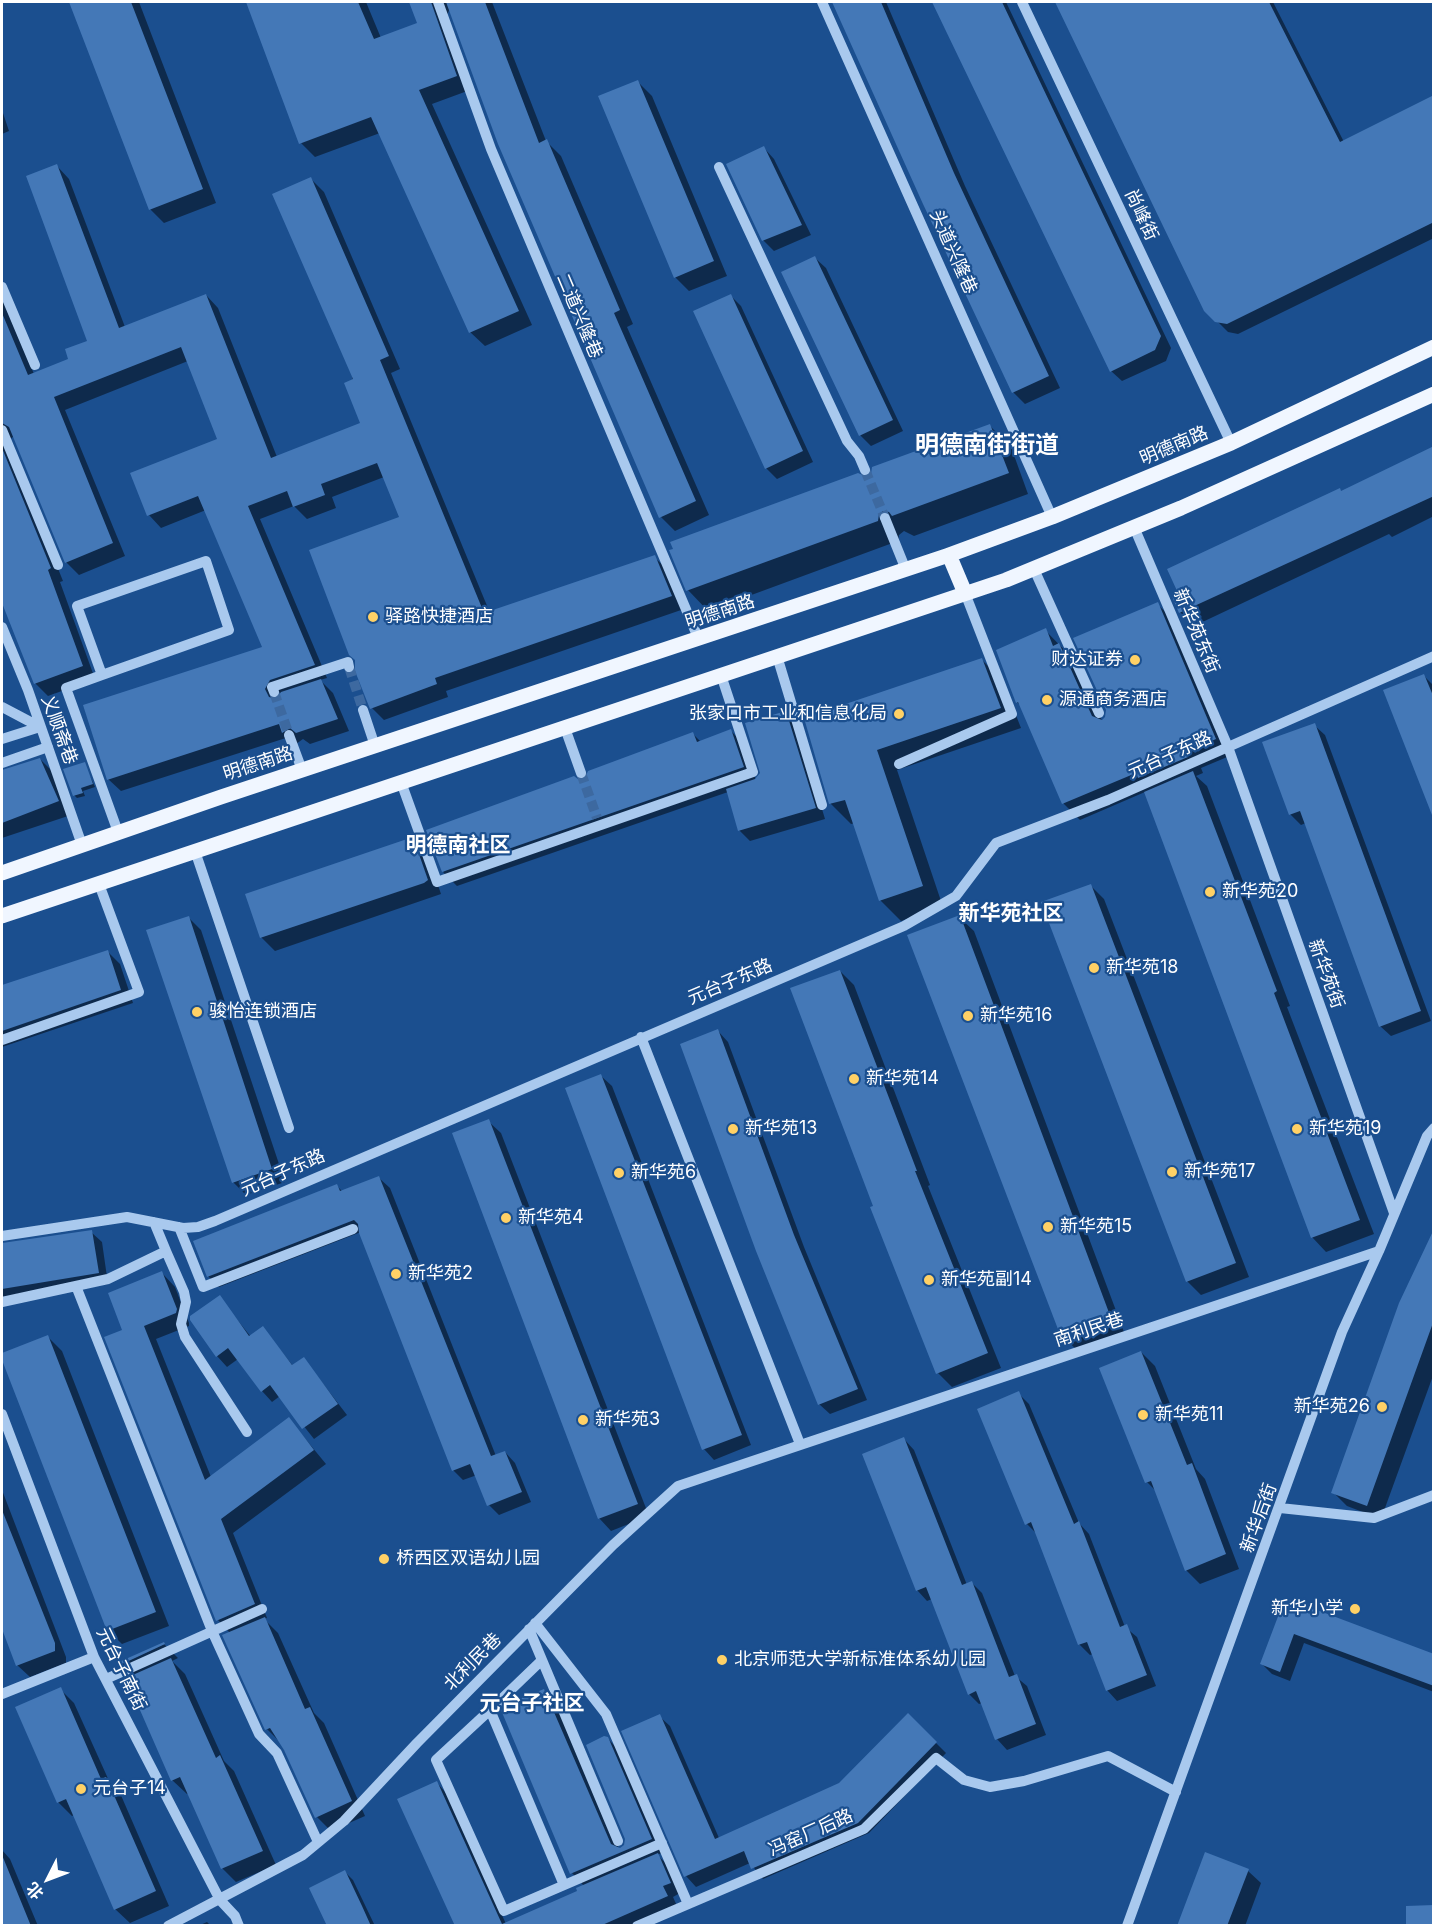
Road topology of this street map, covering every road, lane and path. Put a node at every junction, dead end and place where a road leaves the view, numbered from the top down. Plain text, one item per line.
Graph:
1 (438, 2) edge
2 (822, 2) edge
3 (1022, 2) edge
4 (718, 167) dead end
5 (2, 287) edge
6 (1434, 346) edge
7 (35, 365) dead end
8 (1434, 393) edge
9 (2, 430) edge
10 (1231, 443) junction
11 (865, 470) tunnel mouth
12 (1052, 517) junction
13 (885, 518) tunnel mouth
14 (1134, 527) junction
15 (949, 555) junction
16 (58, 565) dead end
17 (1034, 569) junction
18 (906, 570) junction
19 (965, 593) junction
20 (2, 627) edge
21 (699, 640) junction
22 (777, 656) junction
23 (1434, 656) edge
24 (349, 667) dead end
25 (102, 675) junction
26 (721, 675) junction
27 (274, 692) dead end
28 (2, 707) edge
29 (363, 710) tunnel mouth
30 (1099, 713) dead end
31 (40, 727) junction
32 (565, 728) junction
33 (289, 735) tunnel mouth
34 (2, 739) edge
35 (375, 746) junction
36 (48, 747) junction
37 (1228, 747) junction
38 (2, 763) edge
39 (899, 764) dead end
40 (302, 770) junction
41 (581, 773) tunnel mouth
42 (401, 782) junction
43 (822, 805) dead end
44 (118, 832) junction
45 (82, 845) junction
46 (195, 851) junction
47 (2, 873) edge
48 (99, 884) junction
49 (2, 916) edge
50 (641, 1037) junction
51 (2, 1040) edge
52 (289, 1128) dead end
53 (1434, 1128) edge
54 (1394, 1213) junction
55 (154, 1222) junction
56 (179, 1227) junction
57 (353, 1229) dead end
58 (2, 1236) edge
59 (166, 1251) junction
60 (1379, 1251) junction
61 (76, 1286) junction
62 (2, 1302) edge
63 (2, 1414) edge
64 (247, 1432) dead end
65 (805, 1443) junction
66 (1434, 1495) edge
67 (1280, 1508) junction
68 (262, 1609) dead end
69 (532, 1626) junction
70 (212, 1631) junction
71 (94, 1657) junction
72 (542, 1660) junction
73 (106, 1679) junction
74 (2, 1694) edge
75 (490, 1710) junction
76 (1176, 1792) junction
77 (618, 1840) dead end
78 (318, 1842) junction
79 (662, 1843) junction
80 (564, 1885) junction
81 (220, 1900) junction
82 (688, 1904) junction
83 (168, 1926) edge
84 (239, 1926) edge
85 (637, 1926) edge
86 (1127, 1926) edge

1 - 21 street, 二道兴隆巷
2 - 12 street, 头道兴隆巷
3 - 10 street, 尚峰街
4 - 11 street
5 - 7 street
6 - 10 main road, 明德南路
8 - 14 main road
9 - 16 street
10 - 12 main road, 明德南路
12 - 15 main road, 明德南路
13 - 18 street
14 - 17 main road
14 - 37 street, 新华苑东街
15 - 18 main road, 明德南路
15 - 19 main road
17 - 19 main road
17 - 30 street
18 - 21 main road, 明德南路
19 - 22 main road
19 - 39 street
20 - 31 street, 义顺斋巷
21 - 35 main road, 明德南路
22 - 26 main road
22 - 43 street
23 - 37 street, 元台子东路
24 - 27 street
25 - 25 street
25 - 44 street
26 - 32 main road
26 - 42 street
28 - 31 street
29 - 35 street
31 - 34 street
31 - 36 street, 义顺斋巷
32 - 41 street
32 - 42 main road
33 - 40 street
35 - 40 main road, 明德南路
36 - 38 street
36 - 45 street, 义顺斋巷
37 - 50 street, 元台子东路
37 - 54 street, 新华苑街
40 - 44 main road, 明德南路
42 - 46 main road
44 - 45 main road, 明德南路
45 - 47 main road, 明德南路
46 - 48 main road
46 - 52 street
48 - 49 main road
48 - 51 street
50 - 56 street, 元台子东路
50 - 65 street
53 - 54 street, 新华后街
54 - 60 street, 新华后街
55 - 56 street, 元台子东路
55 - 58 street, 元台子东路
55 - 59 street
56 - 57 street
59 - 61 street
59 - 64 street
60 - 65 street, 南利民巷
60 - 67 street, 新华后街
61 - 62 street
61 - 70 street
63 - 71 street, 元台子南街
65 - 69 street, 北利民巷
66 - 67 street
67 - 76 street, 新华后街
68 - 70 street
69 - 72 street
69 - 78 street, 北利民巷
69 - 79 street
70 - 73 street
70 - 78 street
71 - 73 street, 元台子南街
71 - 74 street
72 - 75 street
72 - 77 street
73 - 81 street, 元台子南街
75 - 80 street
75 - 80 street
76 - 82 street, 冯窑厂后路
76 - 86 street, 新华后街
78 - 81 street, 北利民巷
79 - 80 street
79 - 82 street
81 - 83 street, 北利民巷
81 - 84 street, 元台子南街
82 - 85 street, 冯窑厂后路

